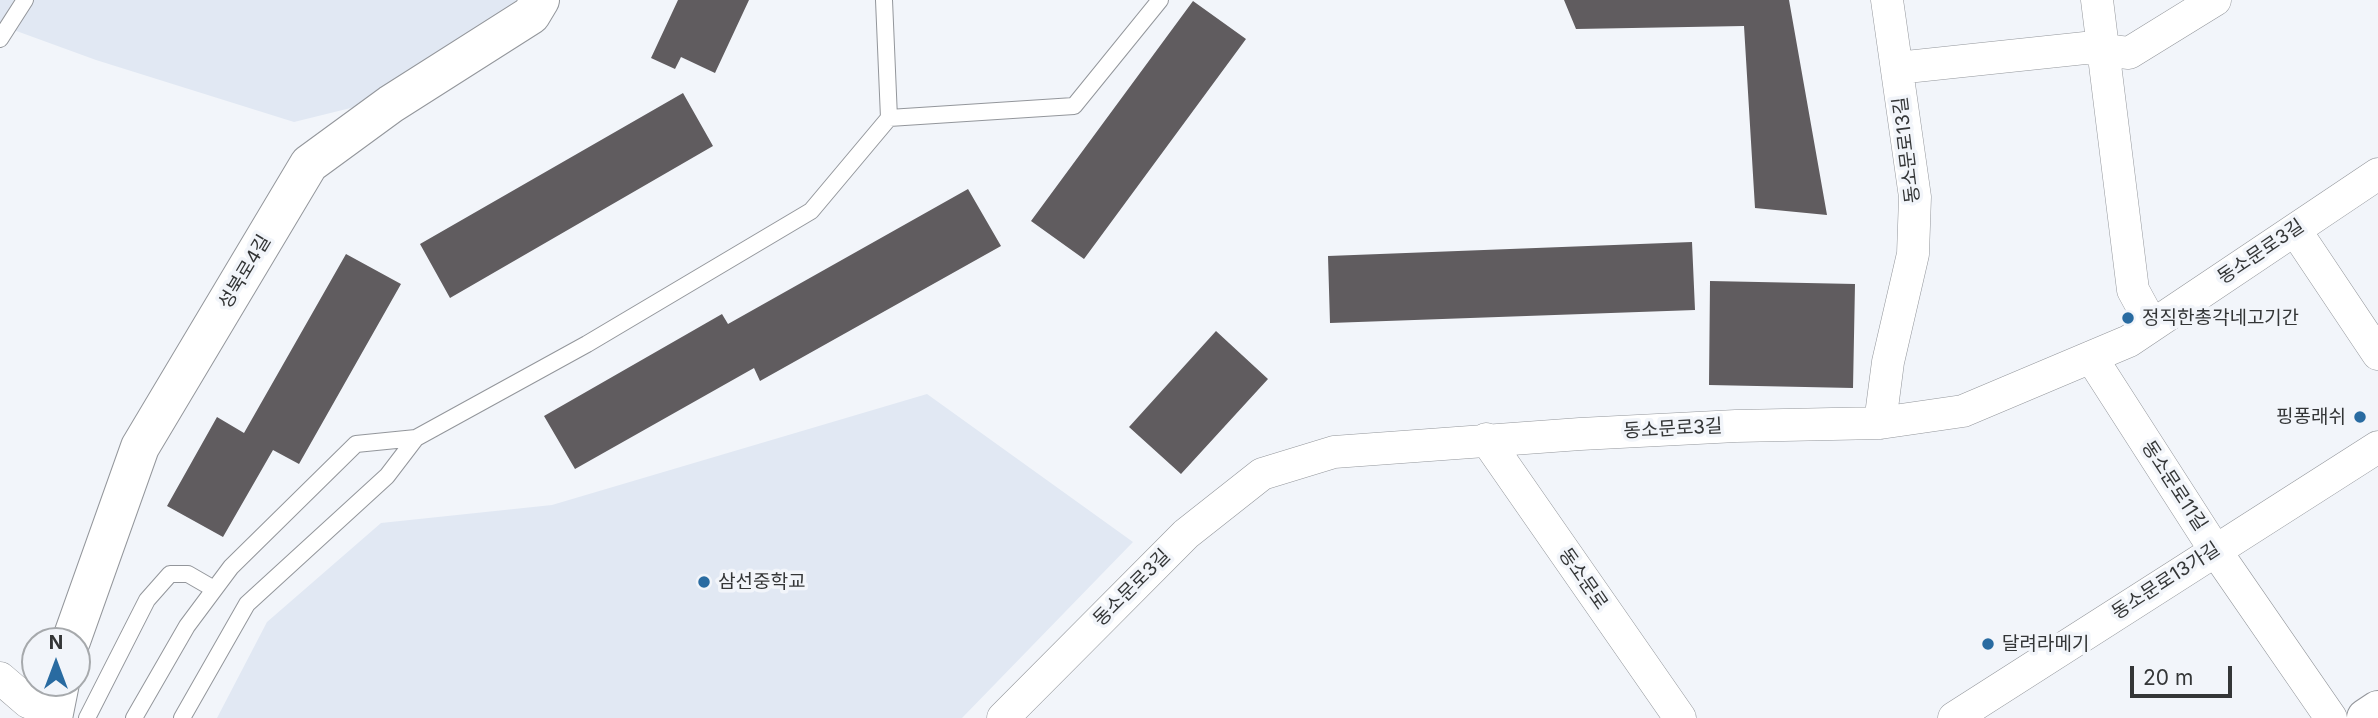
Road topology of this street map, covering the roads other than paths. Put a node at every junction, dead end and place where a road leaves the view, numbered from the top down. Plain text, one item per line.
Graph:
1 (26, 0) edge
2 (540, 0) edge
3 (1160, 0) edge
4 (1887, 0) edge
5 (2097, 0) edge
6 (2215, 0) edge
7 (884, 2) edge
8 (0, 39) edge
9 (2103, 50) junction
10 (1897, 68) junction
11 (889, 118) junction
12 (2378, 174) edge
13 (2295, 230) junction
14 (2152, 325) junction
15 (2378, 354) edge
16 (2091, 357) junction
17 (1880, 423) junction
18 (416, 438) junction
19 (1486, 439) junction
20 (2378, 447) edge
21 (2215, 550) junction
22 (215, 589) junction
23 (76, 627) edge
24 (0, 678) edge
25 (63, 708) edge
26 (2378, 710) edge
27 (134, 718) edge
28 (182, 718) edge
29 (1003, 718) edge
30 (1680, 718) edge
31 (1954, 718) edge
32 (2331, 718) edge
33 (2366, 718) edge

1 - 8 lane
2 - 23 street, 성북로4길
3 - 11 lane
4 - 10 street, 동소문로13길
5 - 9 street
6 - 9 street
7 - 11 lane
9 - 10 street
9 - 14 street
10 - 17 street, 동소문로13길
11 - 18 lane
12 - 13 street, 동소문로3길
13 - 14 street, 동소문로3길
13 - 15 street
14 - 16 street, 동소문로3길
16 - 17 street, 동소문로3길
16 - 21 street, 동소문로11길
17 - 19 street, 동소문로3길
18 - 22 lane
18 - 28 lane
19 - 29 street, 동소문로3길
19 - 30 street, 동소문로
20 - 21 street, 동소문로13가길
21 - 31 street, 동소문로13가길
21 - 32 street, 동소문로11길
22 - 25 lane
22 - 27 lane
24 - 25 street
26 - 33 street

